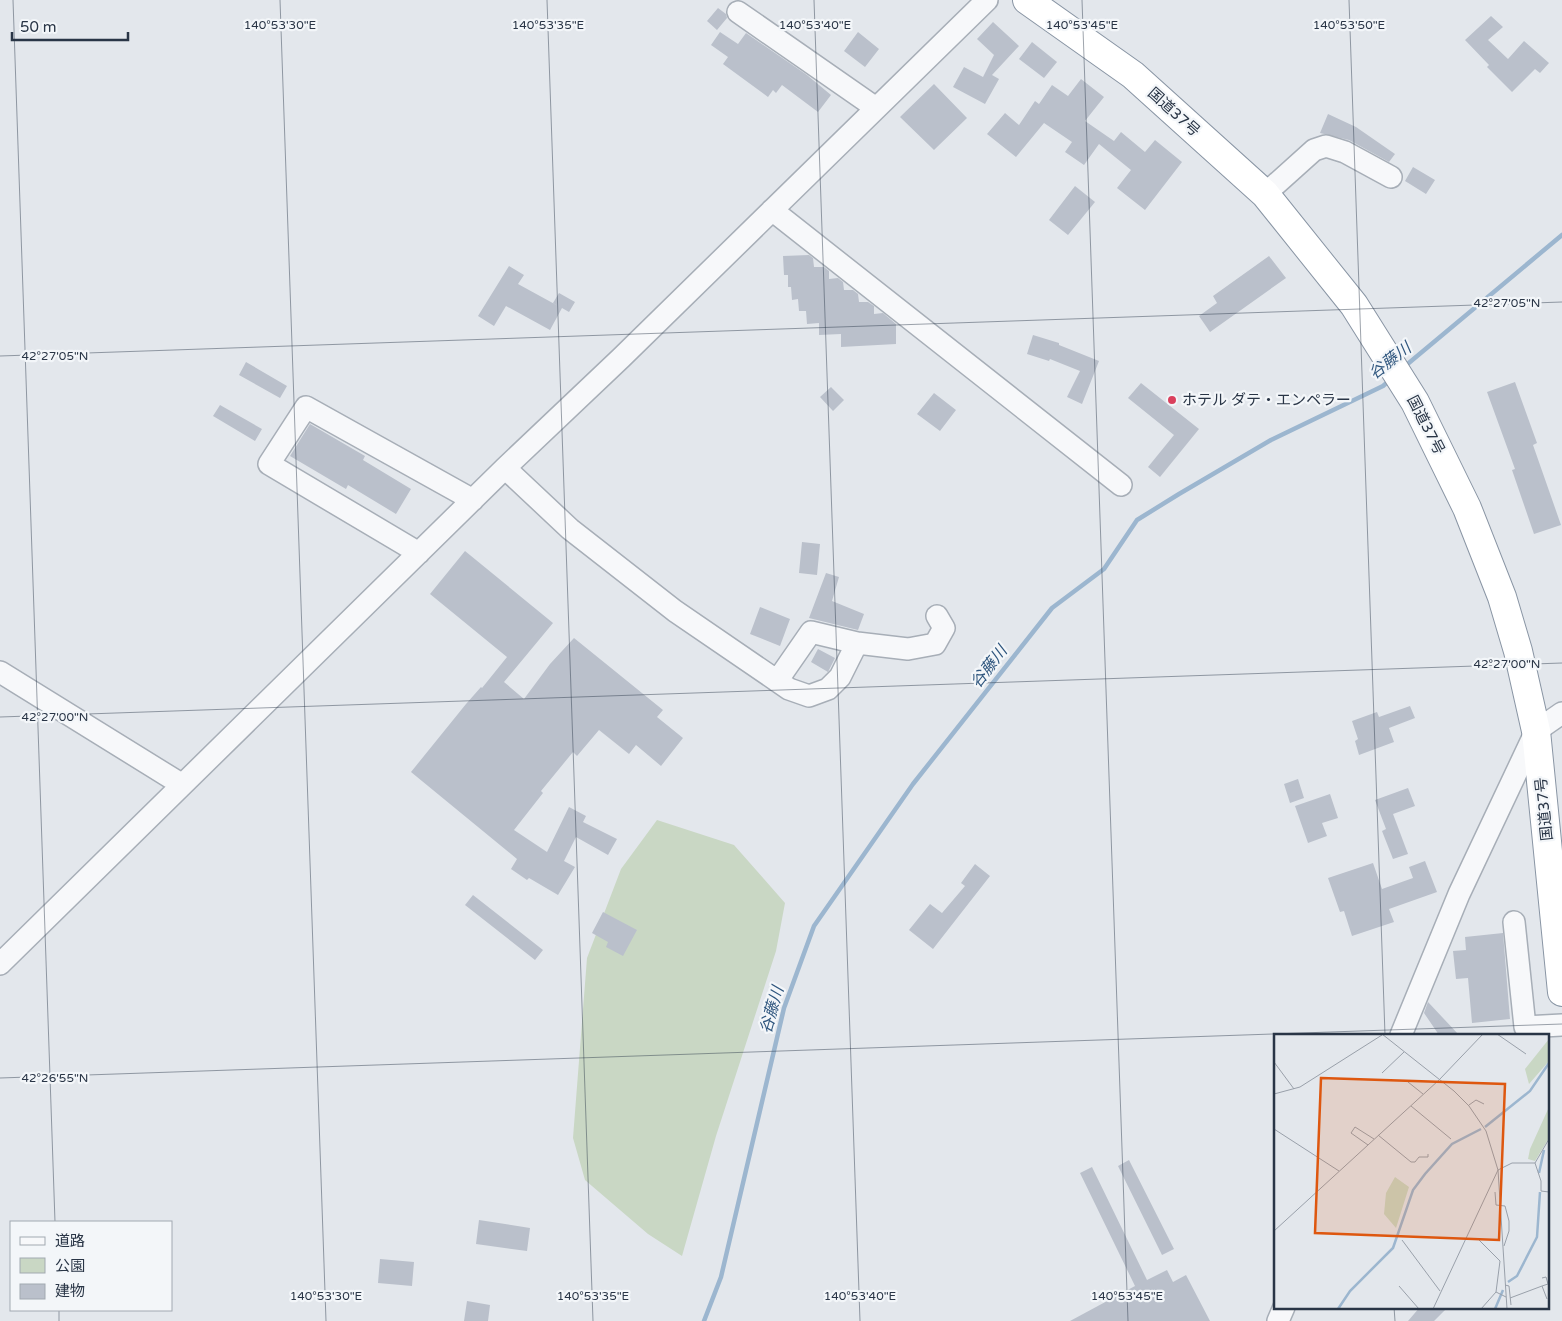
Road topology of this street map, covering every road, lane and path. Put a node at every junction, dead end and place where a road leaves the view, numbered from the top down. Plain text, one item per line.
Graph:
1 (987, 0) edge
2 (1027, 0) edge
3 (738, 12) dead end
4 (876, 108) junction
5 (1391, 178) dead end
6 (1265, 194) junction
7 (772, 210) junction
8 (505, 468) junction
9 (1122, 485) dead end
10 (472, 500) junction
11 (419, 552) junction
12 (937, 616) dead end
13 (857, 643) junction
14 (0, 672) edge
15 (777, 681) junction
16 (1562, 713) edge
17 (1536, 732) junction
18 (181, 784) junction
19 (1514, 922) dead end
20 (0, 964) edge
21 (1562, 992) edge
22 (1562, 1025) edge
23 (1401, 1034) edge
24 (1284, 1308) edge
25 (1278, 1321) edge

1 - 4 street
2 - 6 highway, 国道37号
3 - 4 street
4 - 7 street
5 - 6 street
6 - 17 highway, 国道37号
7 - 8 street
7 - 9 street
8 - 10 street
8 - 15 street
10 - 11 street
10 - 11 street
11 - 18 street
12 - 13 street
13 - 15 street
13 - 15 street
14 - 18 street
16 - 17 street
17 - 21 highway, 国道37号
17 - 23 street
18 - 20 street
19 - 22 street
24 - 25 street

